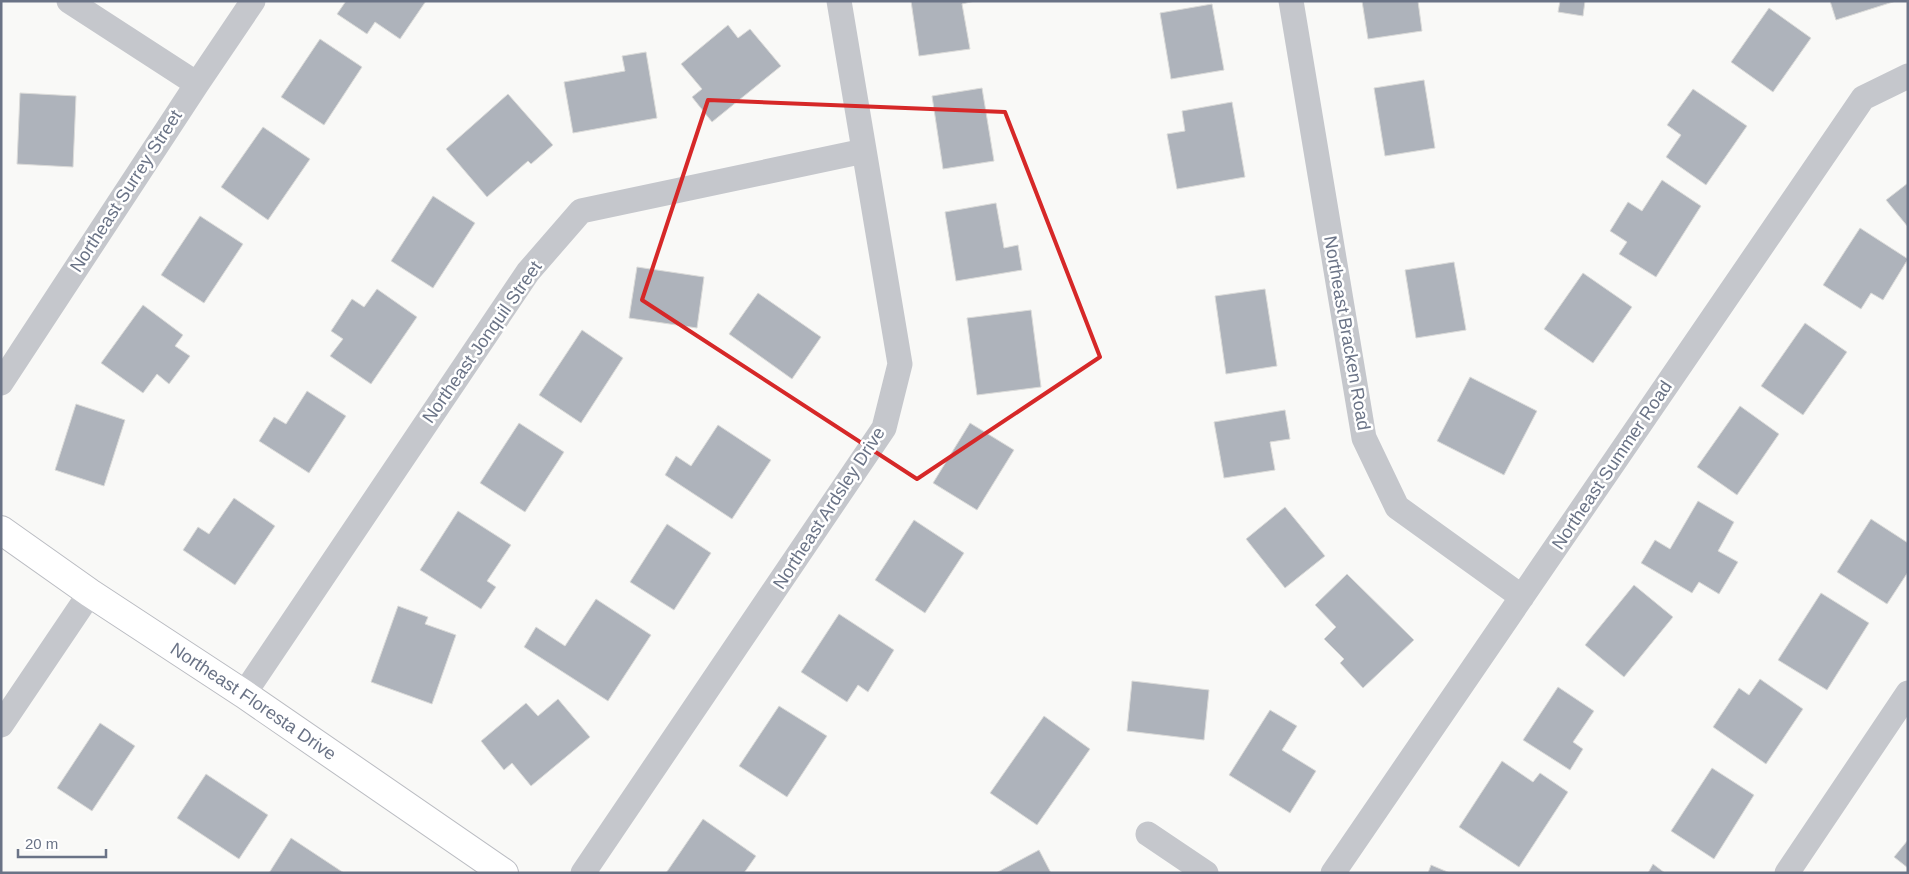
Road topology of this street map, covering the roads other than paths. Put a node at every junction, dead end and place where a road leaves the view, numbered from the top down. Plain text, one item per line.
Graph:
1 (69, 1) edge
2 (253, 1) edge
3 (839, 1) edge
4 (1291, 1) edge
5 (1908, 76) edge
6 (197, 84) junction
7 (864, 151) junction
8 (1, 382) edge
9 (1, 530) edge
10 (90, 593) junction
11 (1522, 597) junction
12 (1908, 693) edge
13 (244, 694) junction
14 (1, 725) edge
15 (1148, 834) dead end
16 (504, 873) edge
17 (583, 873) edge
18 (1206, 873) edge
19 (1333, 873) edge
20 (1788, 873) edge

1 - 6 street
2 - 6 street, Northeast Surrey Street
3 - 7 street, Northeast Ardsley Drive
4 - 11 street, Northeast Bracken Road
5 - 11 street, Northeast Summer Road
6 - 8 street, Northeast Surrey Street
7 - 13 street, Northeast Jonquil Street
7 - 17 street, Northeast Ardsley Drive
9 - 10 street, Northeast Floresta Drive
10 - 13 street, Northeast Floresta Drive
10 - 14 street
11 - 19 street, Northeast Summer Road
12 - 20 street
13 - 16 street, Northeast Floresta Drive
15 - 18 street

